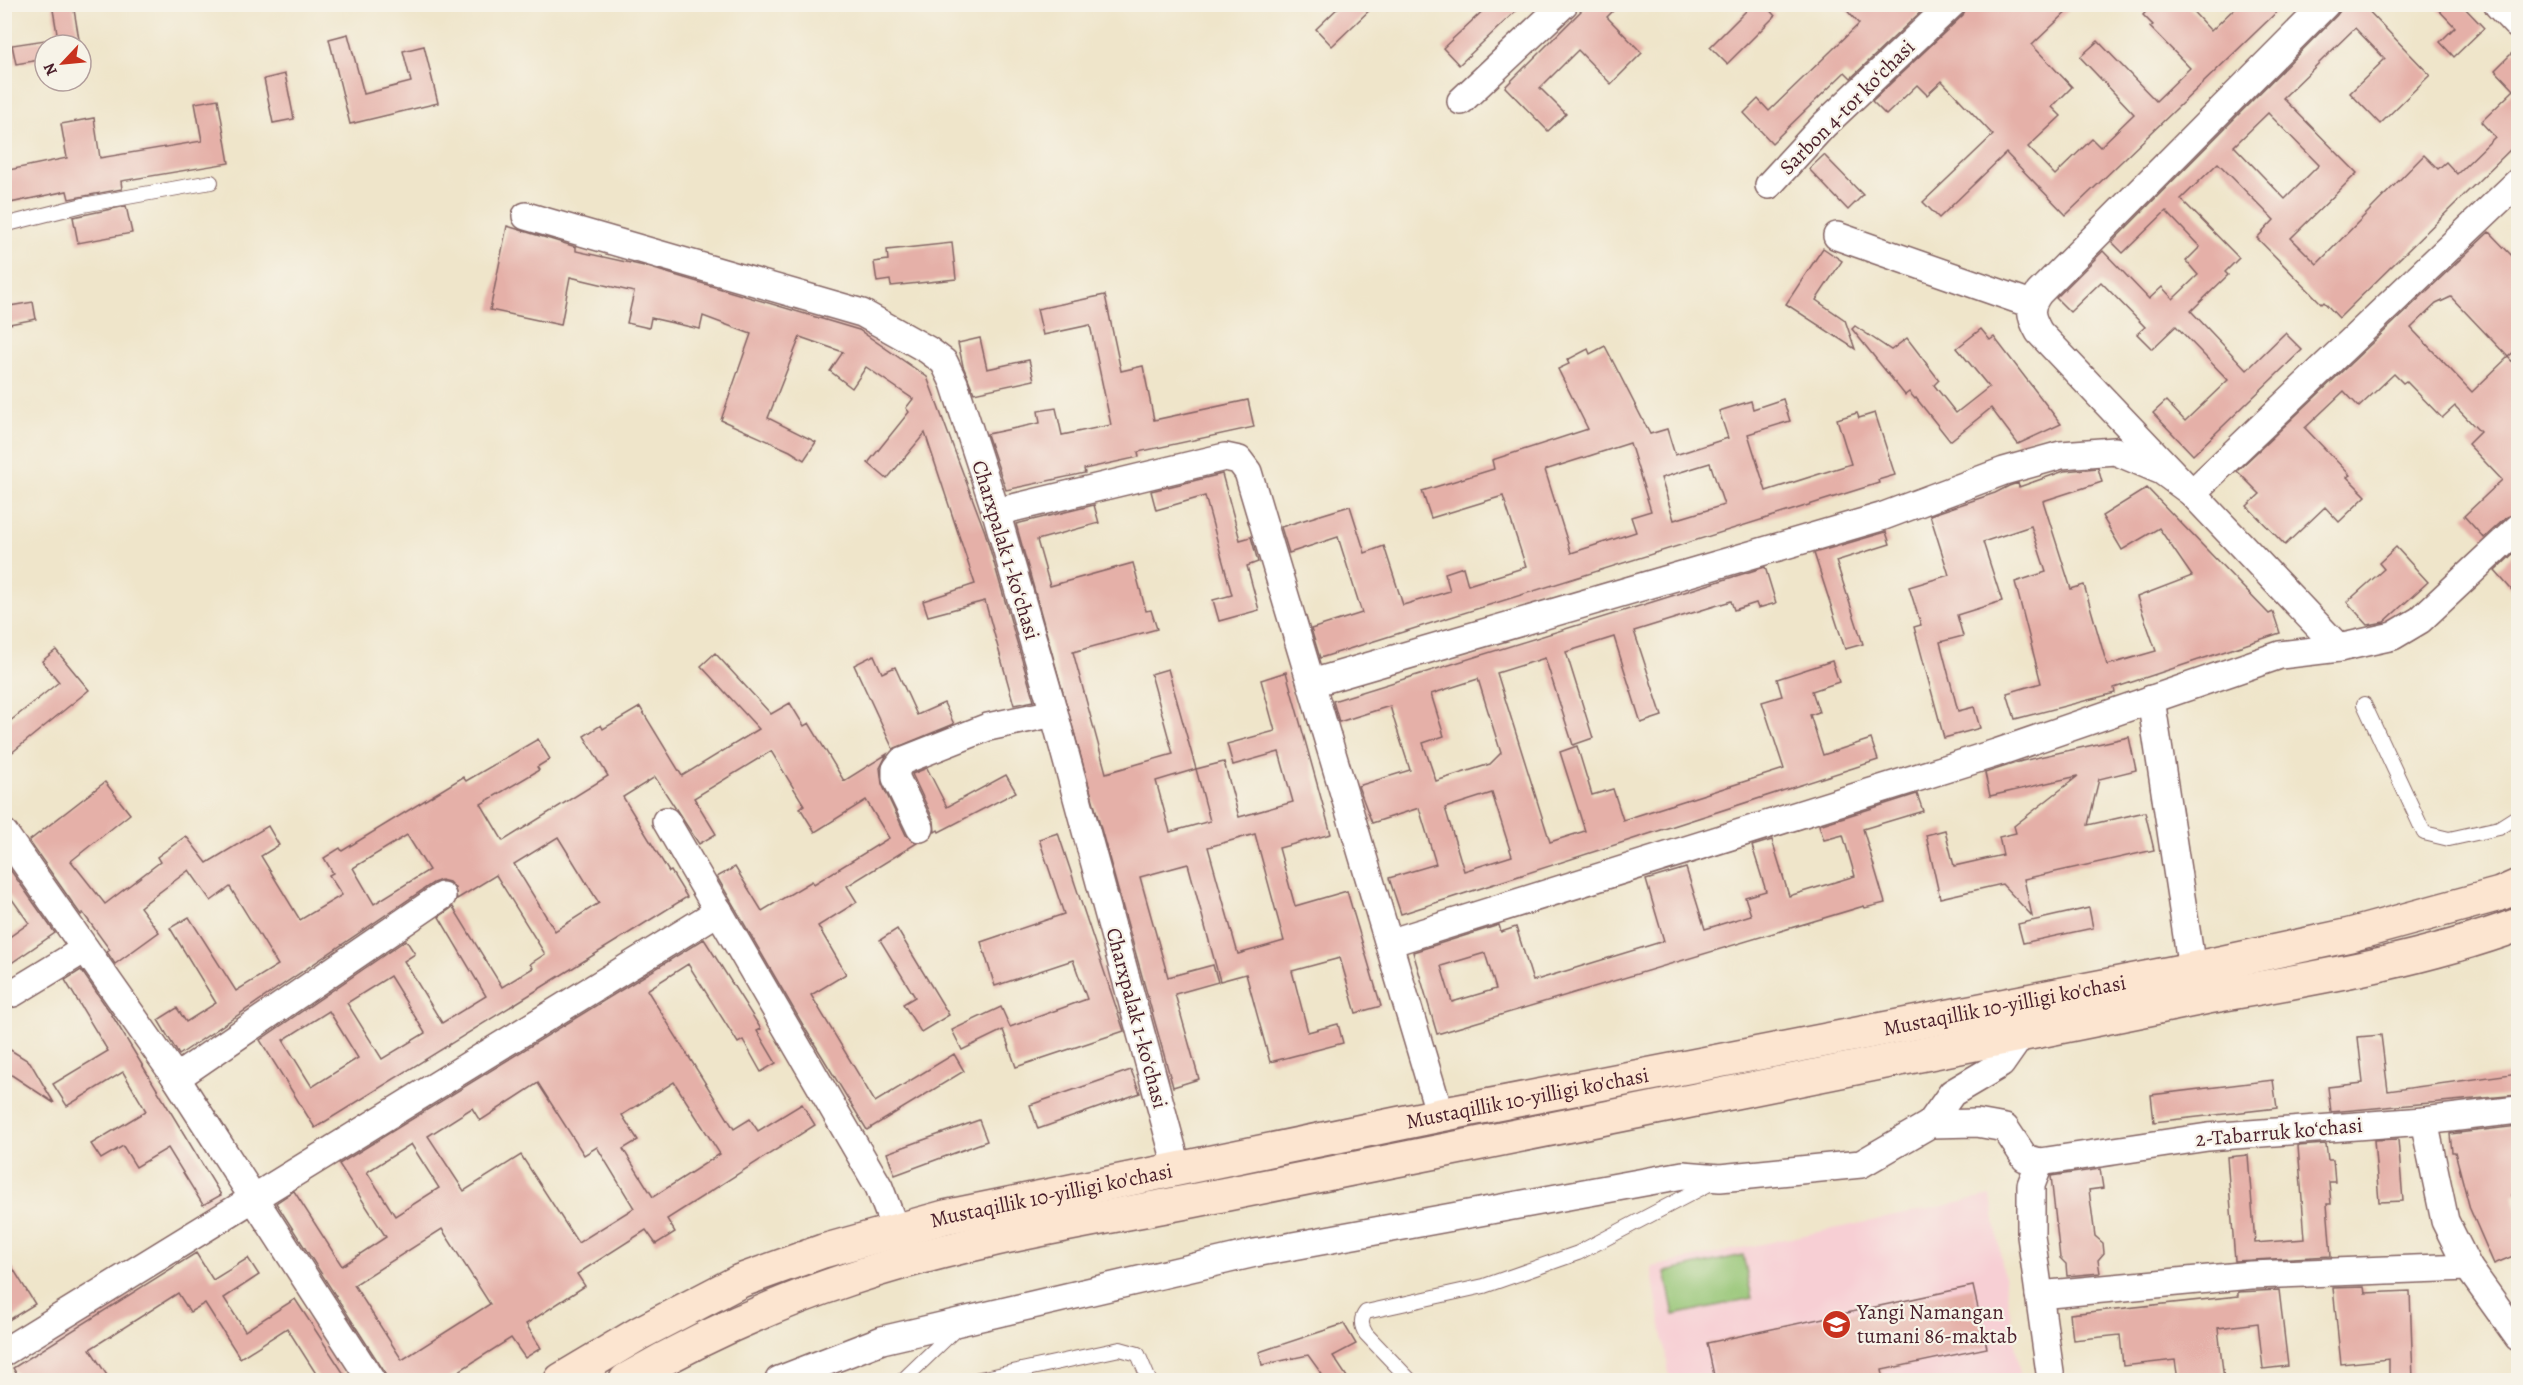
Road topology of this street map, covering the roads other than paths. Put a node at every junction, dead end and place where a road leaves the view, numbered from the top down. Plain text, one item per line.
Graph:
1 (1564, 4) edge
2 (1952, 4) edge
3 (2326, 4) edge
4 (2501, 4) edge
5 (2518, 22) edge
6 (1461, 101) dead end
7 (211, 182) dead end
8 (2518, 182) edge
9 (1769, 185) dead end
10 (526, 216) dead end
11 (4, 225) edge
12 (1837, 236) dead end
13 (2031, 304) junction
14 (2192, 493) junction
15 (996, 512) junction
16 (2518, 528) edge
17 (2339, 648) junction
18 (1312, 683) junction
19 (2151, 699) junction
20 (2364, 704) dead end
21 (1054, 713) junction
22 (2518, 816) edge
23 (666, 820) dead end
24 (920, 828) dead end
25 (4, 833) edge
26 (2518, 886) edge
27 (442, 896) dead end
28 (719, 911) junction
29 (2518, 925) edge
30 (1389, 943) junction
31 (85, 949) junction
32 (2192, 969) junction
33 (4, 994) edge
34 (2022, 1034) junction
35 (176, 1078) junction
36 (2518, 1110) edge
37 (1440, 1115) junction
38 (2424, 1121) junction
39 (1930, 1124) junction
40 (2040, 1162) junction
41 (1178, 1170) junction
42 (1720, 1178) junction
43 (251, 1198) junction
44 (896, 1231) junction
45 (2468, 1267) junction
46 (2039, 1295) junction
47 (964, 1321) junction
48 (2518, 1337) edge
49 (4, 1352) edge
50 (371, 1380) edge
51 (561, 1380) edge
52 (626, 1380) edge
53 (779, 1380) edge
54 (903, 1380) edge
55 (975, 1380) edge
56 (1149, 1380) edge
57 (1410, 1380) edge
58 (2051, 1380) edge

1 - 6 street
2 - 9 street, Sarbon 4-tor koʻchasi
3 - 13 street
4 - 5 street
7 - 11 lane
8 - 14 street
10 - 15 street, Charxpalak 1-koʻchasi
12 - 13 street
13 - 14 street
14 - 17 street
14 - 18 street
15 - 18 street
15 - 21 street, Charxpalak 1-koʻchasi
16 - 17 street
17 - 19 street
18 - 30 street
19 - 30 street
19 - 32 street
20 - 22 lane
21 - 24 street
21 - 41 street, Charxpalak 1-koʻchasi
23 - 28 street
25 - 31 street
26 - 32 main road, Mustaqillik 10-yilligi ko'chasi
27 - 35 street
28 - 43 street
28 - 44 street
29 - 34 main road, Mustaqillik 10-yilligi ko'chasi
30 - 37 street
31 - 33 street
31 - 35 street
32 - 37 main road, Mustaqillik 10-yilligi ko'chasi
34 - 39 street
34 - 52 main road, Mustaqillik 10-yilligi ko'chasi
35 - 43 street
36 - 38 street, 2-Tabarruk koʻchasi
37 - 41 main road, Mustaqillik 10-yilligi ko'chasi
38 - 40 street, 2-Tabarruk koʻchasi
38 - 45 street
39 - 40 street
39 - 42 street
40 - 46 street
41 - 44 main road, Mustaqillik 10-yilligi ko'chasi
42 - 47 street
42 - 57 lane
43 - 49 street
43 - 50 street
44 - 51 main road, Mustaqillik 10-yilligi ko'chasi
45 - 46 street
45 - 48 street
46 - 58 street
47 - 53 street
47 - 54 lane
55 - 56 lane

